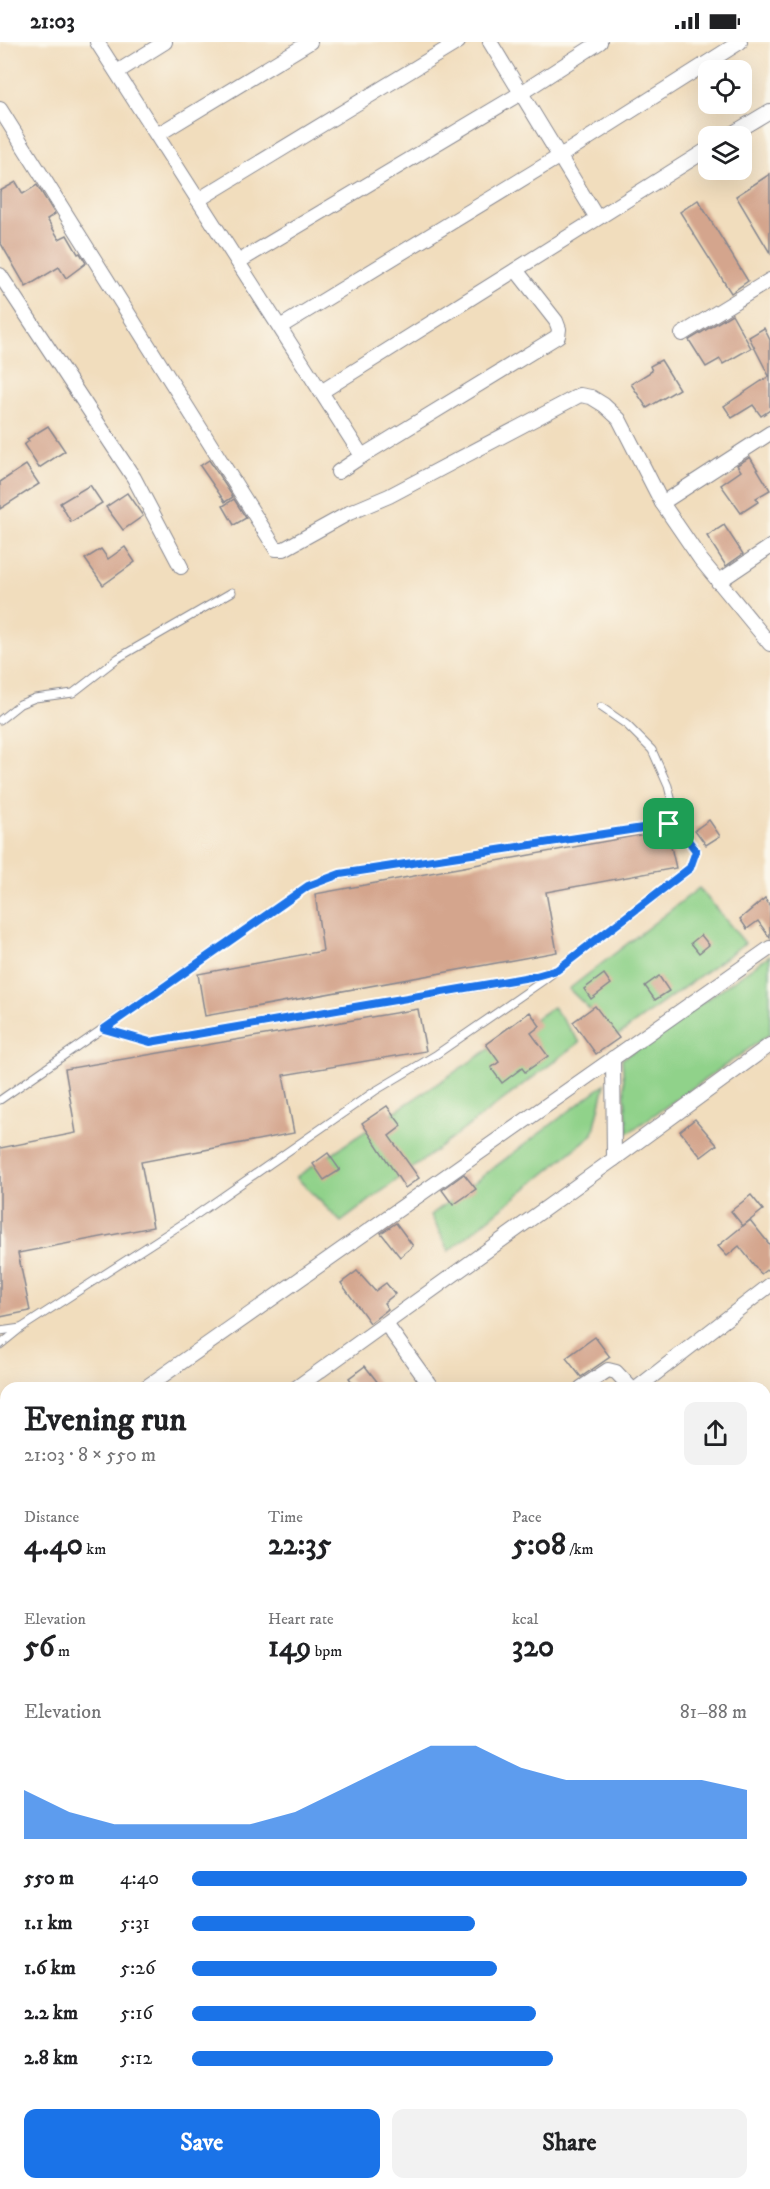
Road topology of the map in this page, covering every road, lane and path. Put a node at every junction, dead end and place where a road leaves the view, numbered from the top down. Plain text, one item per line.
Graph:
1 (97, 42) edge
2 (165, 42) edge
3 (310, 42) edge
4 (458, 42) edge
5 (490, 42) edge
6 (600, 42) edge
7 (740, 42) edge
8 (117, 72) junction
9 (521, 93) junction
10 (0, 109) edge
11 (770, 111) edge
12 (745, 126) edge
13 (157, 135) junction
14 (698, 155) edge
15 (560, 156) junction
16 (198, 200) junction
17 (597, 218) junction
18 (238, 262) junction
19 (516, 270) junction
20 (0, 275) edge
21 (770, 280) edge
22 (280, 327) junction
23 (682, 334) dead end
24 (321, 392) junction
25 (770, 433) edge
26 (362, 456) junction
27 (338, 472) dead end
28 (662, 503) junction
29 (770, 547) edge
30 (182, 567) dead end
31 (718, 582) junction
32 (232, 592) dead end
33 (770, 644) edge
34 (602, 707) dead end
35 (0, 720) edge
36 (669, 824) junction
37 (770, 948) edge
38 (557, 970) junction
39 (104, 1029) junction
40 (770, 1045) edge
41 (614, 1058) junction
42 (0, 1100) edge
43 (614, 1159) junction
44 (770, 1285) edge
45 (386, 1324) junction
46 (21, 1328) junction
47 (0, 1331) edge
48 (0, 1345) edge
49 (154, 1382) edge
50 (304, 1382) edge
51 (428, 1382) edge
52 (591, 1382) edge
53 (625, 1382) edge
54 (645, 1382) edge

1 - 8 street
2 - 8 street
3 - 13 street
4 - 16 street
5 - 9 street
6 - 9 street
7 - 15 street
8 - 13 street
9 - 15 street
9 - 18 street
10 - 28 street
11 - 12 street
13 - 16 street
14 - 17 street
15 - 17 street
15 - 22 street
16 - 18 street
17 - 19 street
18 - 22 street
19 - 24 street
19 - 26 street
20 - 30 street
21 - 23 street
22 - 24 street
24 - 26 street
25 - 28 street
26 - 27 street
28 - 31 street
29 - 31 street
31 - 33 street
32 - 35 lane
34 - 36 lane
36 - 38 lane
36 - 39 lane
37 - 41 street
38 - 39 lane
38 - 46 lane
39 - 42 lane
40 - 43 street
41 - 43 street
41 - 49 street
43 - 45 street
44 - 54 street
45 - 50 street
45 - 51 street
46 - 47 lane
46 - 48 lane
52 - 53 street

